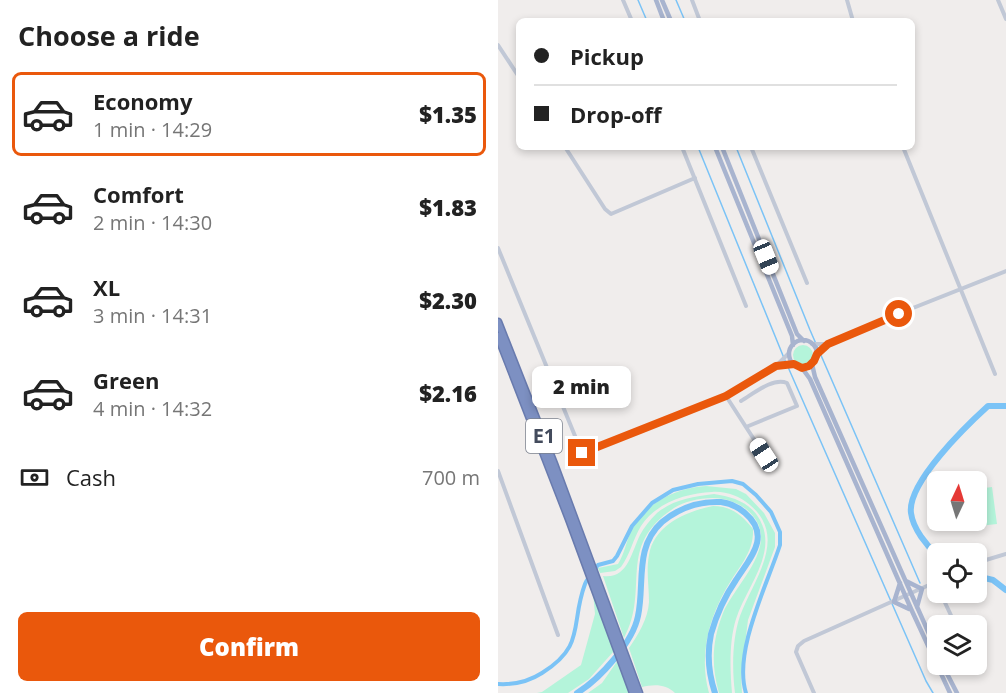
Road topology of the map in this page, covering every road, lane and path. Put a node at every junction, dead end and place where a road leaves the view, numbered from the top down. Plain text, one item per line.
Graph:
1 (623, 0) edge
2 (656, 0) edge
3 (662, 0) edge
4 (692, 0) edge
5 (847, 0) edge
6 (998, 0) edge
7 (631, 18) edge
8 (663, 18) edge
9 (670, 18) edge
10 (699, 18) edge
11 (852, 18) edge
12 (1006, 19) edge
13 (498, 45) edge
14 (516, 72) edge
15 (567, 150) edge
16 (683, 150) edge
17 (716, 150) edge
18 (723, 150) edge
19 (752, 150) edge
20 (904, 150) edge
21 (695, 178) junction
22 (498, 248) edge
23 (1006, 271) edge
24 (807, 283) dead end
25 (961, 290) junction
26 (746, 306) dead end
27 (498, 322) edge
28 (498, 336) edge
29 (804, 340) junction
30 (793, 345) junction
31 (818, 348) junction
32 (788, 354) junction
33 (792, 364) junction
34 (812, 364) junction
35 (776, 366) junction
36 (802, 368) junction
37 (995, 374) dead end
38 (726, 396) junction
39 (741, 401) dead end
40 (746, 427) junction
41 (764, 455) dead end
42 (498, 471) edge
43 (584, 552) junction
44 (1006, 554) edge
45 (987, 560) edge
46 (902, 581) junction
47 (927, 587) edge
48 (922, 589) junction
49 (908, 596) junction
50 (892, 602) junction
51 (914, 610) junction
52 (927, 634) edge
53 (558, 635) dead end
54 (948, 675) edge
55 (633, 693) edge
56 (639, 693) edge
57 (814, 693) edge
58 (950, 693) edge
59 (957, 693) edge

1 - 7 street
2 - 8 main road
3 - 9 main road
4 - 10 street
5 - 11 street
6 - 12 street
13 - 14 street
15 - 21 street
16 - 21 street
17 - 30 main road
18 - 29 main road
19 - 24 street
20 - 25 street
21 - 26 street
22 - 38 street
23 - 25 street
25 - 31 street
25 - 37 street
27 - 43 highway, E1
28 - 43 highway, E1
29 - 30 main road
29 - 31 main road
30 - 32 main road
31 - 34 main road
32 - 33 main road
32 - 35 street
33 - 35 street
33 - 36 main road
34 - 36 main road
34 - 46 main road
35 - 38 street
36 - 46 main road
38 - 40 street
39 - 40 street
40 - 41 street
42 - 53 street
43 - 55 highway, E1
43 - 56 highway, E1
44 - 45 street
46 - 48 main road
46 - 49 main road
46 - 50 main road
47 - 48 street
48 - 49 street
48 - 51 main road
49 - 50 street
49 - 51 main road
50 - 51 main road
50 - 57 street
51 - 52 main road
51 - 58 main road
54 - 59 main road

